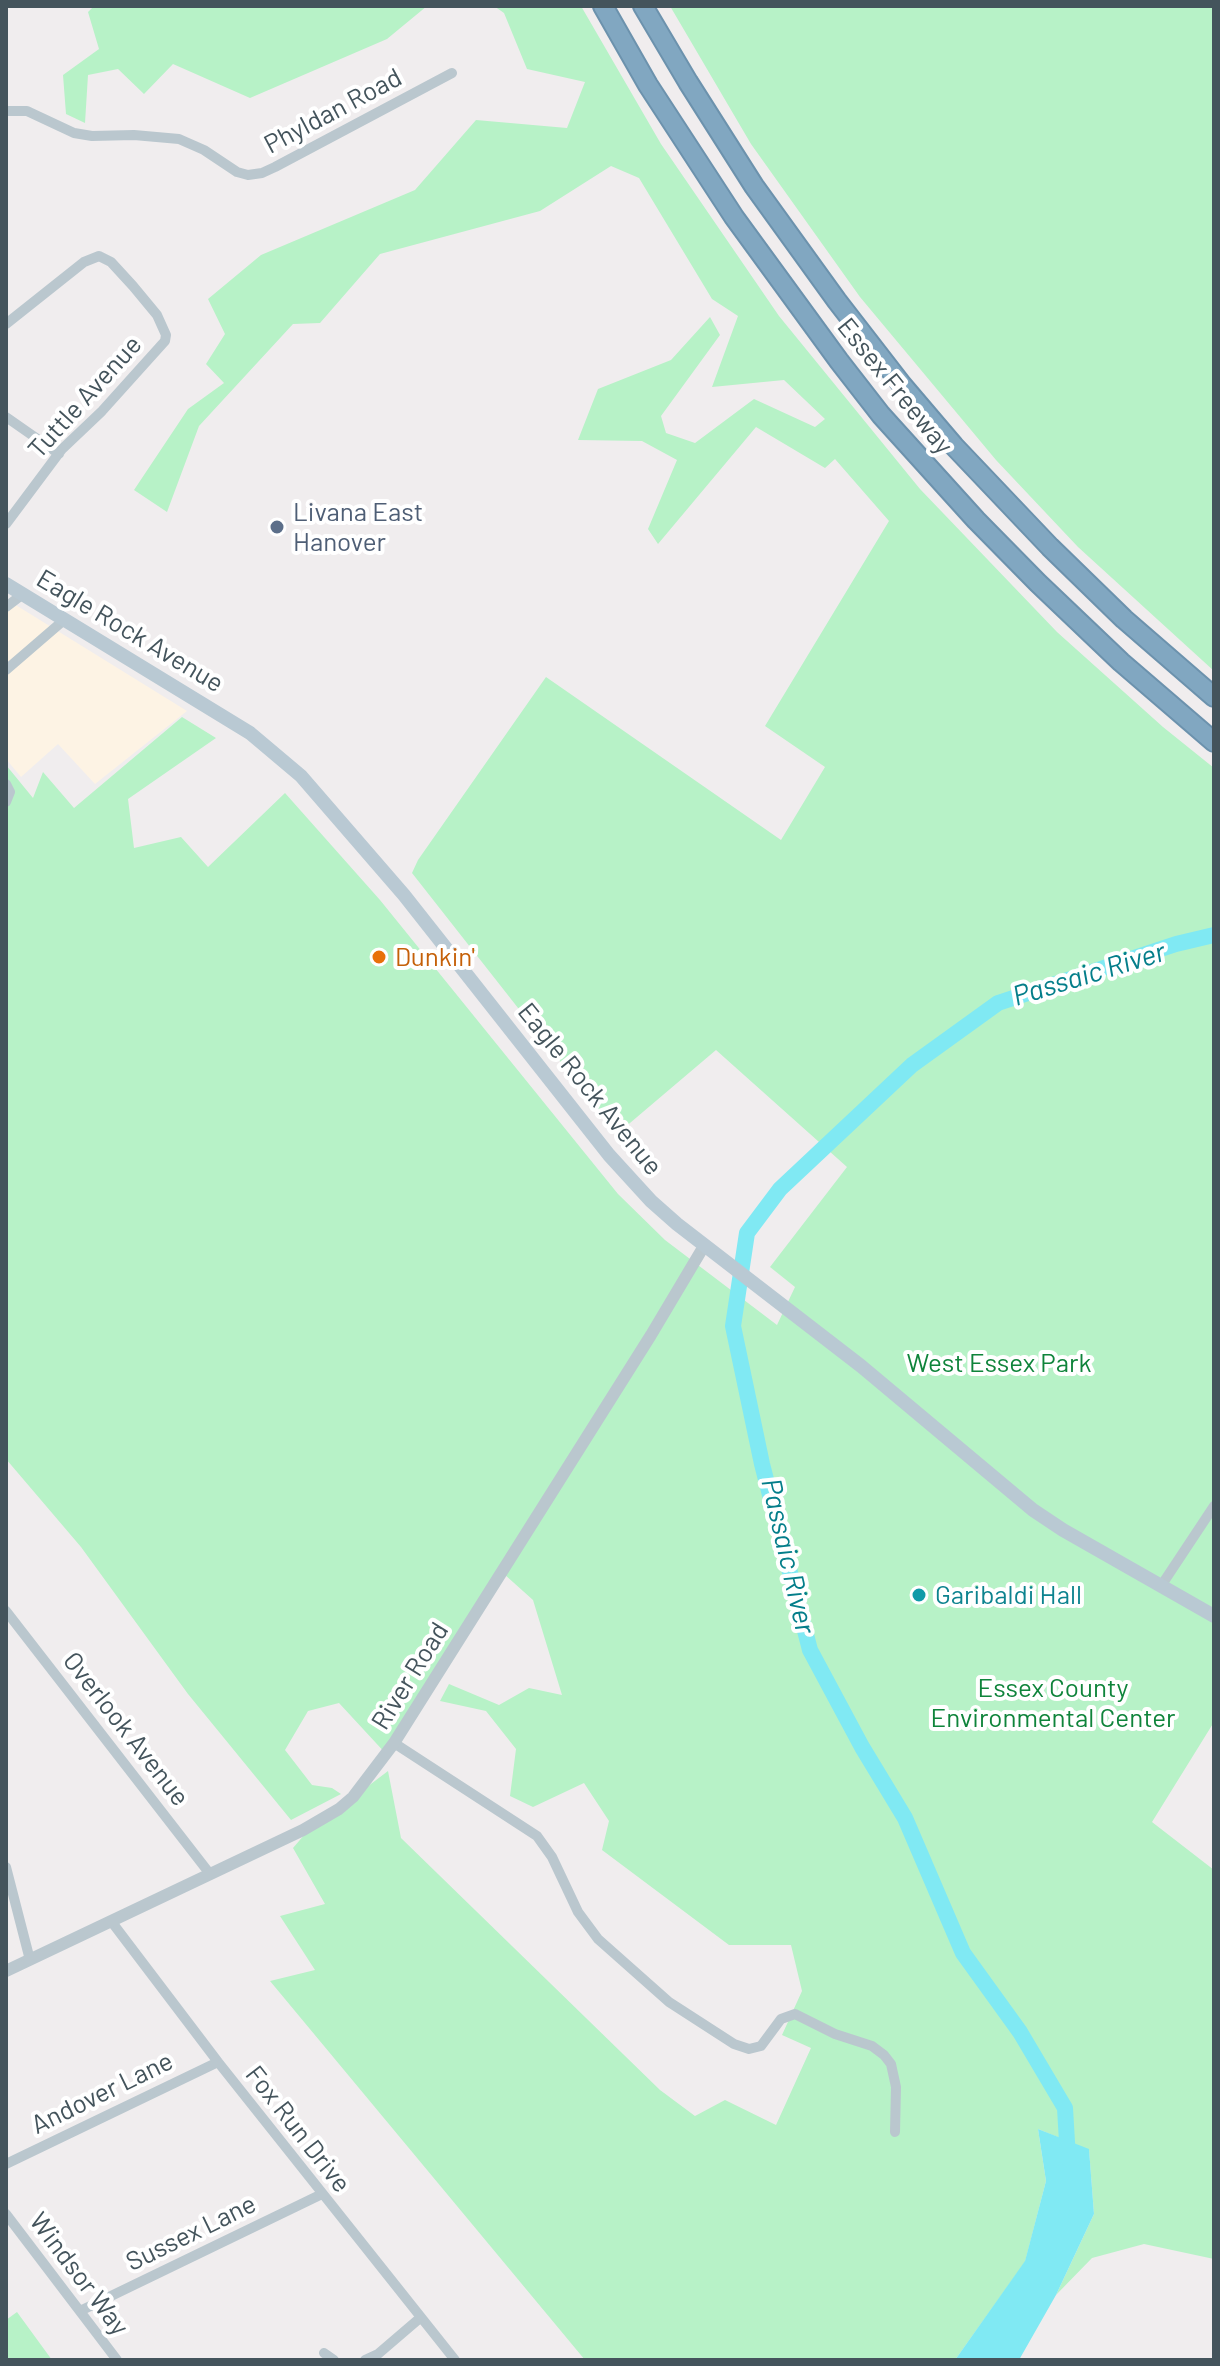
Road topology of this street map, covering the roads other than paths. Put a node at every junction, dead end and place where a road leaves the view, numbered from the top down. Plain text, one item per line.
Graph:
1 (603, 6) edge
2 (643, 6) edge
3 (452, 73) dead end
4 (6, 111) edge
5 (6, 324) edge
6 (6, 417) edge
7 (59, 454) junction
8 (6, 524) edge
9 (6, 584) edge
10 (23, 594) junction
11 (6, 607) edge
12 (64, 620) junction
13 (6, 670) edge
14 (1214, 697) edge
15 (1214, 742) edge
16 (6, 784) edge
17 (6, 802) edge
18 (699, 1241) junction
19 (1214, 1506) edge
20 (1161, 1586) junction
21 (6, 1611) edge
22 (1214, 1616) edge
23 (394, 1743) junction
24 (6, 1867) edge
25 (210, 1874) junction
26 (111, 1921) junction
27 (30, 1960) junction
28 (6, 1971) edge
29 (218, 2062) junction
30 (895, 2132) dead end
31 (6, 2164) edge
32 (322, 2194) junction
33 (6, 2214) edge
34 (80, 2311) junction
35 (420, 2318) junction
36 (324, 2353) dead end
37 (117, 2360) edge
38 (334, 2360) edge
39 (365, 2360) edge
40 (455, 2360) edge

1 - 15 highway, Essex Freeway
2 - 14 highway, Essex Freeway
3 - 4 street, Phyldan Road
5 - 7 street, Tuttle Avenue
6 - 7 street
7 - 8 street, Tuttle Avenue
9 - 10 main road, Eagle Rock Avenue
10 - 11 street
10 - 12 main road, Eagle Rock Avenue
12 - 13 street
12 - 18 main road, Eagle Rock Avenue
16 - 17 street
18 - 20 main road, Eagle Rock Avenue
18 - 23 street, River Road
19 - 20 street
20 - 22 main road, Eagle Rock Avenue
21 - 25 street, Overlook Avenue
23 - 25 street, River Road
23 - 30 street
24 - 27 street
25 - 26 street, River Road
26 - 27 street, River Road
26 - 29 street, Fox Run Drive
27 - 28 street, River Road
29 - 31 street, Andover Lane
29 - 32 street, Fox Run Drive
32 - 34 street, Sussex Lane
32 - 35 street, Fox Run Drive
33 - 34 street, Windsor Way
34 - 37 street, Windsor Way
35 - 39 street
35 - 40 street, Fox Run Drive
36 - 38 street

